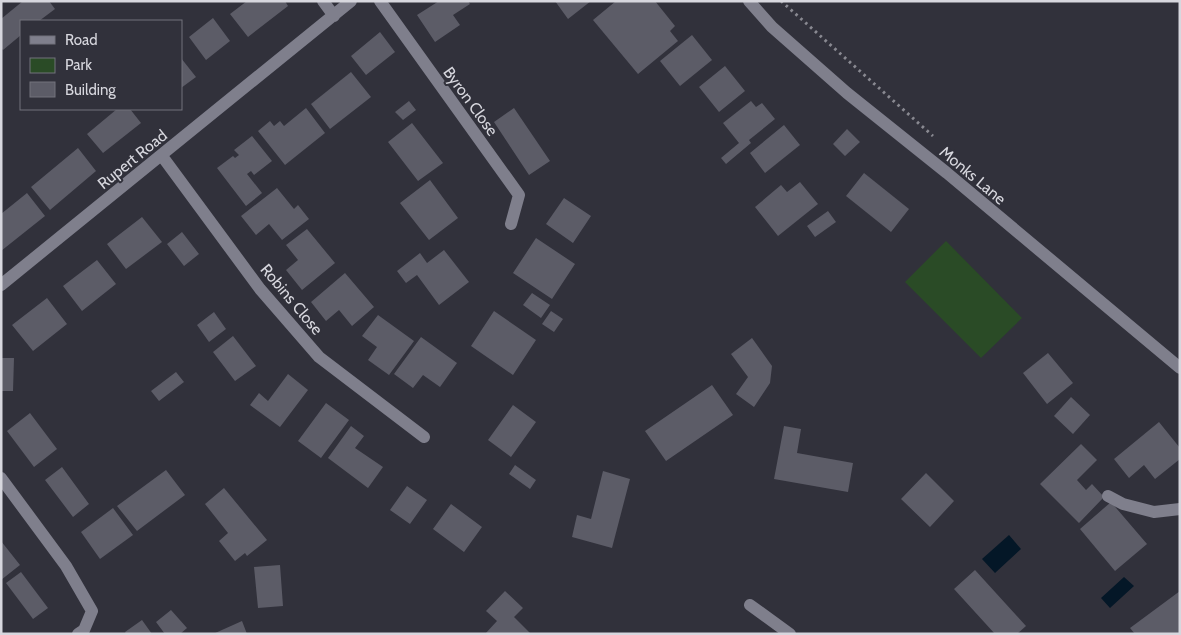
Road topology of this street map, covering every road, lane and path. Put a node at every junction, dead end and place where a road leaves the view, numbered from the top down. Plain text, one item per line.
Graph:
1 (323, 1) edge
2 (351, 1) edge
3 (380, 1) edge
4 (749, 1) edge
5 (334, 16) junction
6 (162, 156) junction
7 (511, 224) dead end
8 (1, 284) edge
9 (1180, 368) edge
10 (424, 437) dead end
11 (1, 478) edge
12 (1108, 496) dead end
13 (1180, 509) edge
14 (750, 605) dead end
15 (78, 634) edge
16 (790, 634) edge

1 - 5 street
2 - 5 street, Rupert Road
3 - 7 street, Byron Close
4 - 9 street, Monks Lane
5 - 6 street, Rupert Road
6 - 8 street, Rupert Road
6 - 10 street, Robins Close
11 - 15 street
12 - 13 street
14 - 16 street

